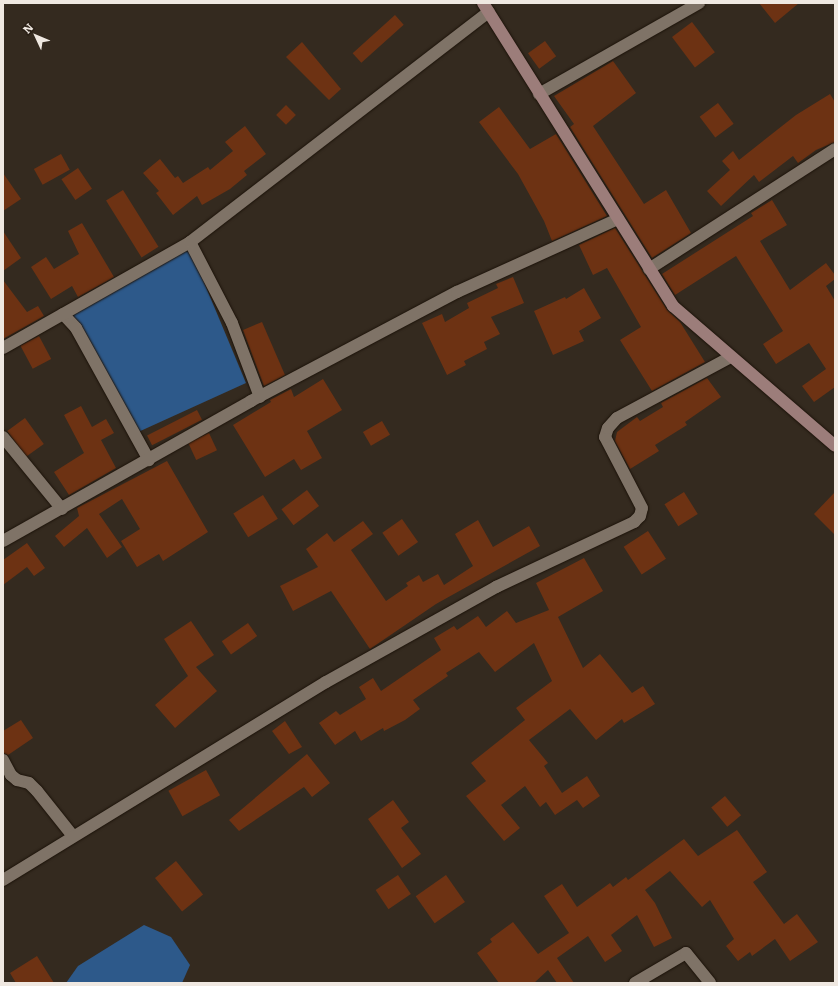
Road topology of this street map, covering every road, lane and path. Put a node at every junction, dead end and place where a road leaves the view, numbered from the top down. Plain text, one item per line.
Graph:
1 (699, 3) edge
2 (486, 8) edge
3 (540, 94) junction
4 (835, 149) edge
5 (618, 219) junction
6 (190, 242) junction
7 (649, 269) junction
8 (63, 314) junction
9 (3, 348) edge
10 (731, 357) junction
11 (260, 396) junction
12 (3, 437) edge
13 (835, 446) edge
14 (149, 460) junction
15 (62, 509) junction
16 (3, 541) edge
17 (3, 760) edge
18 (72, 835) junction
19 (3, 880) edge
20 (635, 983) edge
21 (710, 983) edge

1 - 3 street
2 - 3 street
2 - 6 street
3 - 5 street
4 - 7 street
5 - 7 street
5 - 11 street
6 - 8 street
6 - 11 street
7 - 10 street
8 - 9 street
8 - 14 street
10 - 13 street
10 - 18 street
11 - 14 street
12 - 15 street
14 - 15 street
15 - 16 street
17 - 18 street
18 - 19 street
20 - 21 street

